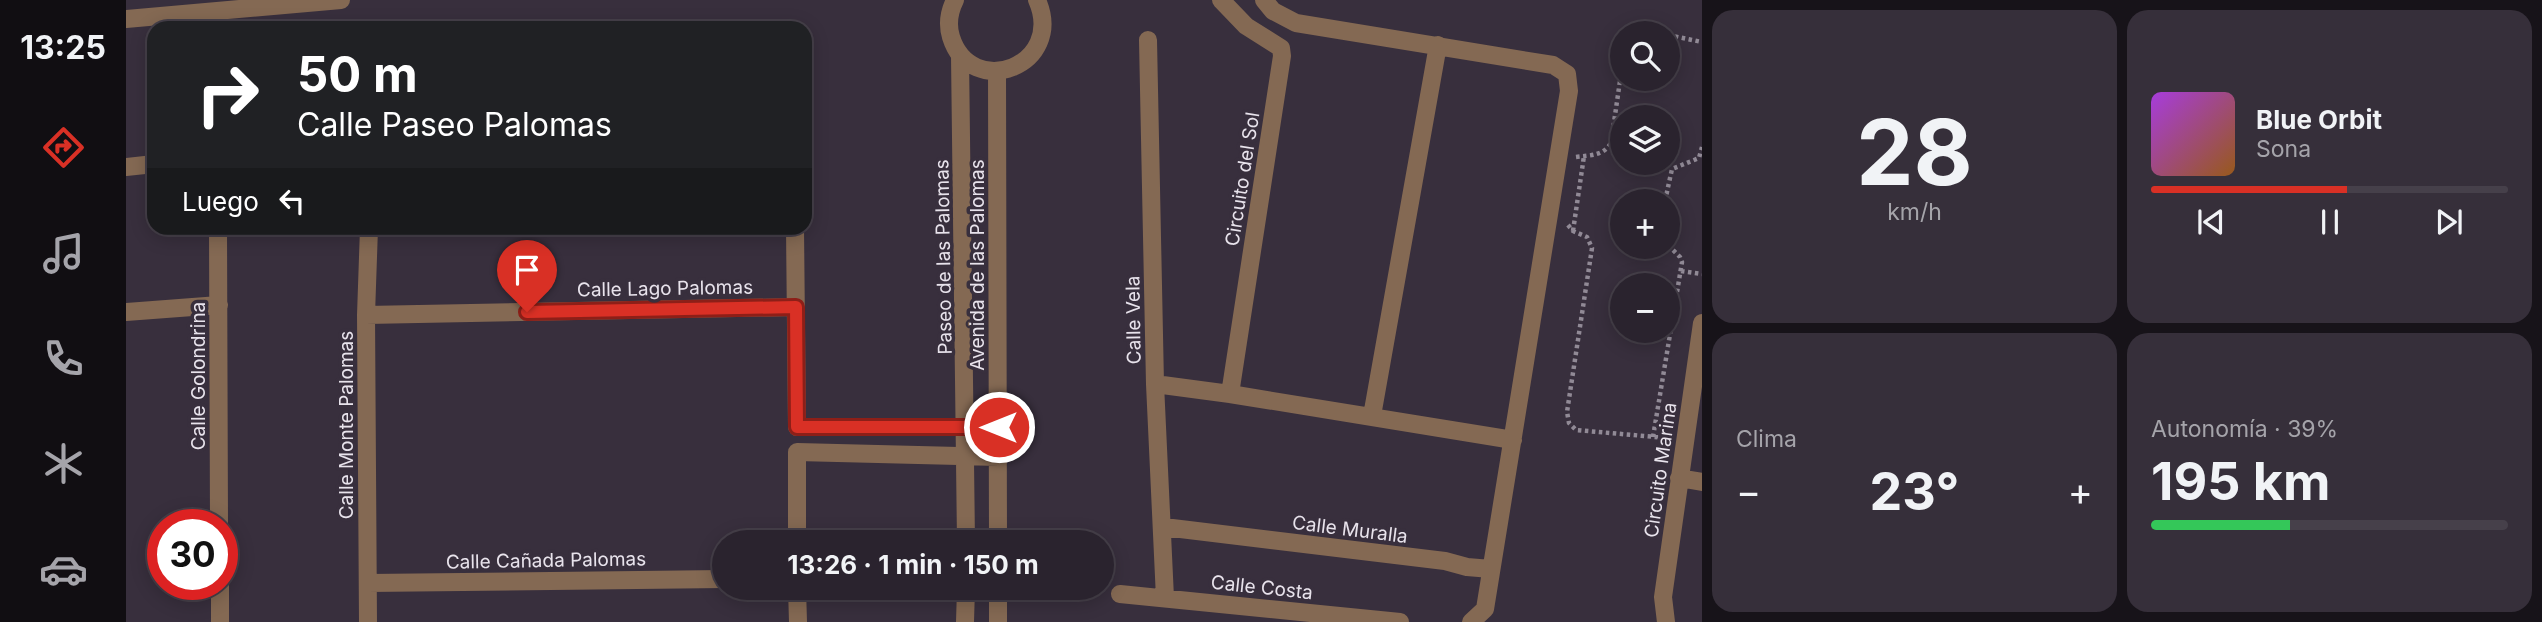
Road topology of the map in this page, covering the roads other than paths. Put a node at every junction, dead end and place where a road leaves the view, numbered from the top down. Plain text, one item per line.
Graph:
1 (341, 0) edge
2 (955, 0) edge
3 (1037, 0) edge
4 (1220, 0) edge
5 (1264, 0) edge
6 (126, 19) edge
7 (1148, 40) dead end
8 (1438, 45) junction
9 (960, 56) junction
10 (997, 71) junction
11 (147, 165) edge
12 (126, 167) edge
13 (218, 235) edge
14 (369, 235) edge
15 (795, 235) edge
16 (219, 305) junction
17 (796, 307) junction
18 (126, 312) edge
19 (366, 314) junction
20 (1702, 323) edge
21 (1701, 341) edge
22 (1155, 384) junction
23 (1230, 394) junction
24 (1372, 416) junction
25 (966, 427) junction
26 (999, 427) junction
27 (1513, 440) junction
28 (967, 457) junction
29 (999, 457) junction
30 (1679, 478) junction
31 (1702, 482) edge
32 (219, 509) edge
33 (1164, 527) junction
34 (797, 530) edge
35 (966, 530) edge
36 (998, 530) edge
37 (1490, 569) junction
38 (712, 579) edge
39 (368, 583) junction
40 (1119, 594) dead end
41 (1165, 598) junction
42 (220, 600) edge
43 (797, 600) edge
44 (966, 600) edge
45 (998, 600) edge
46 (220, 622) edge
47 (368, 622) edge
48 (798, 622) edge
49 (965, 622) edge
50 (998, 622) edge
51 (1400, 622) edge
52 (1471, 622) edge
53 (1666, 622) edge

1 - 6 street
2 - 9 street, Paseo de las Palomas
3 - 10 street
4 - 23 street, Circuito del Sol
5 - 8 street
7 - 22 street, Calle Vela
8 - 24 street
8 - 27 street
9 - 10 street
9 - 25 street, Paseo de las Palomas
10 - 26 street, Avenida de las Palomas
11 - 12 street
13 - 16 street, Calle Golondrina
14 - 19 street, Calle Monte Palomas
15 - 17 street
16 - 18 street
16 - 32 street, Calle Golondrina
17 - 19 street, Calle Lago Palomas
17 - 25 street
19 - 39 street, Calle Monte Palomas
20 - 21 street, Circuito Marina
21 - 30 street, Circuito Marina
22 - 23 street
22 - 33 street, Calle Vela
23 - 24 street
24 - 27 street
25 - 26 street
25 - 28 street, Paseo de las Palomas
26 - 29 street, Avenida de las Palomas
27 - 37 street
28 - 29 street
28 - 34 street
28 - 35 street, Paseo de las Palomas
29 - 36 street, Avenida de las Palomas
30 - 31 street
30 - 53 street, Circuito Marina
33 - 37 street, Calle Muralla
33 - 41 street, Calle Vela
37 - 52 street
38 - 39 street, Calle Cañada Palomas
39 - 47 street, Calle Monte Palomas
40 - 41 street, Calle Costa
41 - 51 street, Calle Costa
42 - 46 street
43 - 48 street
44 - 49 street
45 - 50 street

